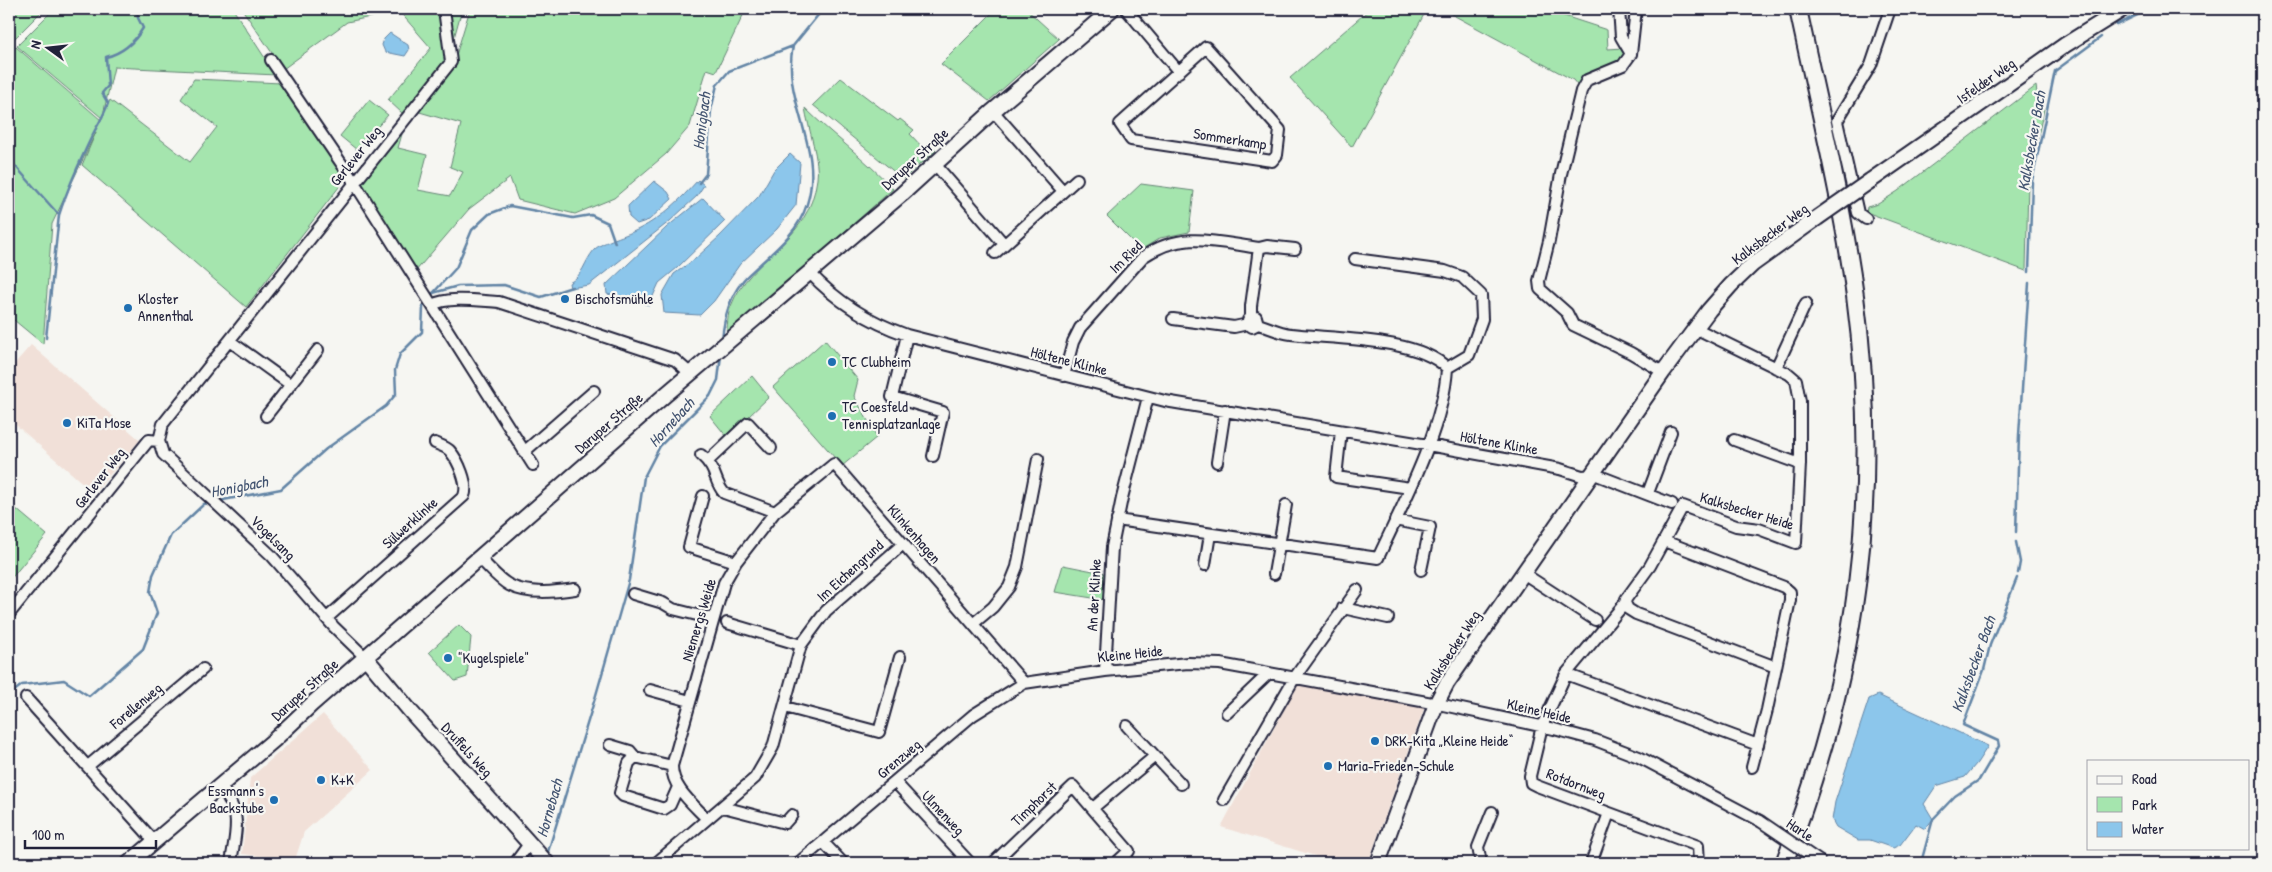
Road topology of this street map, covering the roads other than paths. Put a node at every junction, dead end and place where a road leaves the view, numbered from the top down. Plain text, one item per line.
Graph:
1 (444, 9) edge
2 (1110, 9) edge
3 (1126, 9) edge
4 (1619, 9) edge
5 (1636, 9) edge
6 (1798, 9) edge
7 (1890, 9) edge
8 (2122, 9) edge
9 (1631, 54) junction
10 (271, 60) dead end
11 (1179, 72) junction
12 (992, 111) junction
13 (934, 163) junction
14 (1077, 180) dead end
15 (354, 182) junction
16 (1870, 182) joint
17 (1063, 191) junction
18 (1866, 219) dead end
19 (1004, 244) junction
20 (1259, 248) junction
21 (1295, 249) dead end
22 (995, 253) dead end
23 (1356, 258) dead end
24 (809, 272) junction
25 (429, 300) junction
26 (1806, 304) dead end
27 (1173, 319) dead end
28 (1252, 322) junction
29 (1695, 328) junction
30 (908, 335) junction
31 (230, 341) junction
32 (318, 350) dead end
33 (1447, 368) junction
34 (1776, 368) junction
35 (1663, 372) junction
36 (691, 374) junction
37 (1064, 376) junction
38 (290, 384) junction
39 (594, 391) dead end
40 (1148, 397) junction
41 (1225, 410) junction
42 (266, 416) dead end
43 (1341, 431) junction
44 (1671, 432) dead end
45 (1734, 440) dead end
46 (159, 441) junction
47 (435, 443) dead end
48 (1428, 445) junction
49 (772, 448) dead end
50 (524, 452) junction
51 (932, 456) dead end
52 (1038, 459) dead end
53 (1217, 462) dead end
54 (834, 464) joint
55 (1800, 464) junction
56 (533, 465) dead end
57 (1590, 475) junction
58 (1410, 488) junction
59 (1648, 493) junction
60 (703, 496) dead end
61 (1672, 504) dead end
62 (1286, 505) dead end
63 (775, 512) junction
64 (1117, 520) junction
65 (1395, 520) junction
66 (1210, 534) junction
67 (1664, 541) junction
68 (903, 544) junction
69 (1280, 544) junction
70 (480, 559) junction
71 (736, 562) junction
72 (1205, 565) dead end
73 (1421, 570) dead end
74 (1523, 573) junction
75 (1274, 574) dead end
76 (575, 589) dead end
77 (1357, 590) dead end
78 (633, 594) dead end
79 (1625, 603) junction
80 (1343, 608) junction
81 (9, 614) edge
82 (327, 618) junction
83 (1388, 618) dead end
84 (713, 620) junction
85 (1595, 620) dead end
86 (726, 623) dead end
87 (974, 623) junction
88 (801, 646) junction
89 (900, 657) dead end
90 (366, 658) junction
91 (1776, 668) junction
92 (203, 669) dead end
93 (1105, 671) junction
94 (1269, 672) junction
95 (1566, 674) junction
96 (1295, 678) junction
97 (1024, 684) junction
98 (650, 690) dead end
99 (26, 698) dead end
100 (690, 701) junction
101 (1436, 704) junction
102 (785, 707) junction
103 (1227, 713) dead end
104 (1127, 726) dead end
105 (1542, 726) junction
106 (610, 745) dead end
107 (1758, 745) junction
108 (1154, 756) junction
109 (635, 757) junction
110 (88, 766) junction
111 (672, 766) junction
112 (1752, 767) dead end
113 (895, 782) junction
114 (1181, 784) dead end
115 (220, 785) junction
116 (678, 787) junction
117 (1224, 800) dead end
118 (722, 807) junction
119 (1093, 808) junction
120 (1492, 812) dead end
121 (1609, 813) junction
122 (792, 815) dead end
123 (707, 820) junction
124 (1760, 821) joint
125 (154, 841) junction
126 (823, 842) junction
127 (538, 854) edge
128 (129, 863) edge
129 (231, 863) edge
130 (515, 863) edge
131 (656, 863) edge
132 (798, 863) edge
133 (843, 863) edge
134 (970, 863) edge
135 (993, 863) edge
136 (1116, 863) edge
137 (1378, 863) edge
138 (1480, 863) edge
139 (1591, 863) edge
140 (1699, 863) edge
141 (1784, 863) edge
142 (1822, 863) edge

1 - 15 street, Gerlever Weg
2 - 12 street, Daruper Straße
3 - 11 street
4 - 9 street
5 - 9 street
6 - 141 main road
7 - 18 street
8 - 16 street, Isfelder Weg
9 - 35 street
10 - 15 street
11 - 11 street, Sommerkamp
12 - 13 street, Daruper Straße
12 - 17 street
13 - 19 street
13 - 24 street, Daruper Straße
14 - 17 street
15 - 25 street
15 - 31 street, Gerlever Weg
16 - 29 street, Kalksbecker Weg, bridge
17 - 19 street
19 - 22 street
20 - 21 street, Im Ried
20 - 28 street
20 - 37 street, Im Ried
23 - 33 street
24 - 30 street, Höltene Klinke
24 - 36 street, Daruper Straße
25 - 36 street
25 - 50 street
26 - 34 street
27 - 28 street
28 - 33 street
29 - 34 street, Kalksbecker Heide
29 - 35 street, Kalksbecker Weg
30 - 37 street, Höltene Klinke
30 - 51 street
31 - 38 street
31 - 46 street, Gerlever Weg
32 - 38 street
33 - 48 street
34 - 55 street, Kalksbecker Heide
35 - 57 street, Kalksbecker Weg
36 - 70 street, Daruper Straße
37 - 40 street, Höltene Klinke
38 - 42 street
39 - 50 street
40 - 41 street, Höltene Klinke
40 - 64 street, An der Klinke
41 - 43 street, Höltene Klinke
41 - 53 street
43 - 48 street, Höltene Klinke
43 - 58 street
44 - 59 street
45 - 55 street
46 - 81 street, Gerlever Weg
46 - 82 street, Vogelsang
47 - 82 street, Sülwerklinke
48 - 57 street, Höltene Klinke
48 - 58 street
49 - 63 street
50 - 56 street
52 - 87 street
54 - 63 street, Niemergs Weide
54 - 68 street, Klinkenhagen
55 - 67 street, Kalksbecker Heide
57 - 59 street, Höltene Klinke
57 - 74 street, Kalksbecker Weg
58 - 65 street
59 - 61 street, Höltene Klinke
60 - 71 street
62 - 69 street
63 - 71 street, Niemergs Weide
64 - 66 street
64 - 93 street, An der Klinke
65 - 69 street
65 - 73 street
66 - 69 street
66 - 72 street
67 - 79 street, Kalksbecker Heide
67 - 91 street
68 - 87 street, Klinkenhagen
68 - 88 street, Im Eichengrund
69 - 75 street
70 - 76 street
70 - 90 street, Daruper Straße
71 - 84 street, Niemergs Weide
74 - 85 street
74 - 101 street, Kalksbecker Weg
77 - 80 street
78 - 84 street
79 - 91 street
79 - 95 street, Kalksbecker Heide
80 - 83 street
80 - 96 street
82 - 90 street, Vogelsang
84 - 100 street, Niemergs Weide
86 - 88 street
87 - 97 street, Klinkenhagen
88 - 102 street, Im Eichengrund
89 - 102 street
90 - 115 street, Daruper Straße
90 - 127 street, Druffels Weg
91 - 107 street
92 - 110 street, Forellenweg
93 - 94 street, Kleine Heide
93 - 97 street, Kleine Heide
94 - 96 street, Kleine Heide
94 - 103 street
95 - 105 street, Kalksbecker Heide
95 - 107 street
96 - 101 street, Kleine Heide
96 - 117 street
97 - 113 street, Grenzweg
98 - 100 street
99 - 110 street
100 - 111 street, Niemergs Weide
101 - 105 street, Kleine Heide
101 - 137 street, Kalksbecker Weg
102 - 118 street, Im Eichengrund
104 - 108 street
105 - 121 street, Rotdornweg
105 - 124 street, Kleine Heide
106 - 109 street
107 - 112 street
108 - 114 street
108 - 119 street
109 - 111 street
109 - 116 street
110 - 125 street
111 - 116 street
113 - 126 street, Grenzweg
113 - 134 street, Ulmenweg
115 - 125 street, Daruper Straße
115 - 129 street
116 - 123 street
118 - 122 street
118 - 123 street, Im Eichengrund
119 - 135 street, Timphorst
119 - 136 street, Timphorst
120 - 138 street
121 - 139 street, Rotdornweg
121 - 140 street, Rotdornweg
123 - 131 street, Im Eichengrund
124 - 142 street, Harle, bridge
125 - 128 street, Daruper Straße
126 - 132 street, Grenzweg
126 - 133 street
127 - 130 street

